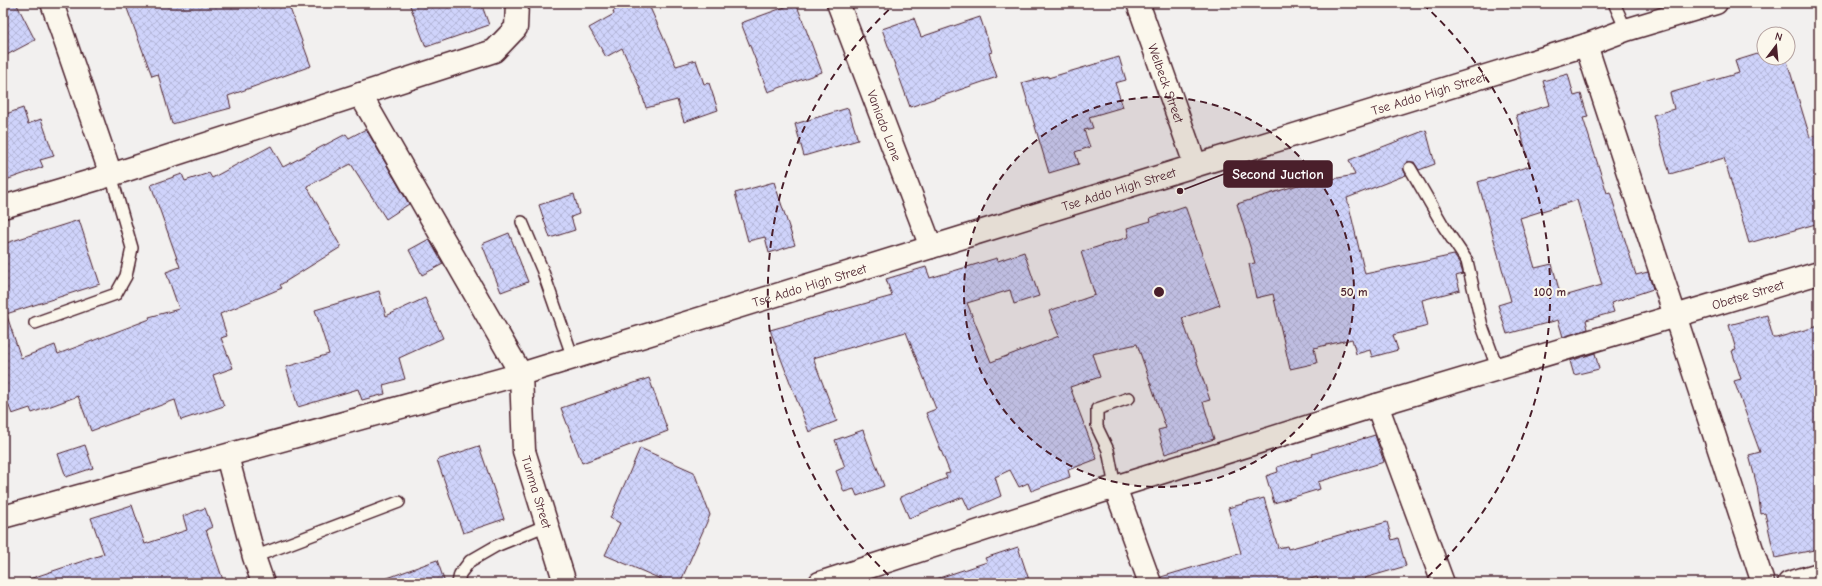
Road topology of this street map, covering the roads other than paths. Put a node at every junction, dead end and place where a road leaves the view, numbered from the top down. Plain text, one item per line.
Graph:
1 (52, 3) edge
2 (517, 3) edge
3 (838, 3) edge
4 (1138, 3) edge
5 (1614, 3) edge
6 (1716, 3) edge
7 (1626, 30) junction
8 (1586, 45) junction
9 (360, 94) junction
10 (1195, 164) junction
11 (1410, 168) dead end
12 (111, 174) junction
13 (3, 208) edge
14 (522, 222) dead end
15 (931, 247) junction
16 (1819, 273) edge
17 (1676, 316) junction
18 (35, 323) dead end
19 (573, 358) junction
20 (1498, 370) junction
21 (521, 374) junction
22 (1129, 398) dead end
23 (1377, 405) junction
24 (227, 456) junction
25 (1115, 487) junction
26 (399, 502) dead end
27 (3, 517) edge
28 (547, 524) junction
29 (254, 557) junction
30 (1819, 574) edge
31 (829, 582) edge
32 (263, 583) edge
33 (458, 583) edge
34 (565, 583) edge
35 (1150, 583) edge
36 (1443, 583) edge
37 (1763, 583) edge
38 (1789, 583) edge

1 - 12 street
2 - 9 street
3 - 15 street, Vaniado Lane
4 - 10 street, Welbeck Street
5 - 7 lane
6 - 7 street, Tse Addo High Street
7 - 8 street, Tse Addo High Street
8 - 10 street, Tse Addo High Street
8 - 17 street
9 - 12 street
9 - 21 street
10 - 15 street, Tse Addo High Street
11 - 20 lane
12 - 13 street
12 - 18 lane
14 - 19 lane
15 - 19 street, Tse Addo High Street
16 - 17 street, Obetse Street
17 - 20 street, Obetse Street
17 - 37 street
19 - 21 street, Tse Addo High Street
20 - 23 street, Obetse Street
21 - 24 street, Tse Addo High Street
21 - 28 street, Tunma Street
22 - 25 lane
23 - 25 street, Obetse Street
23 - 36 street
24 - 27 street, Tse Addo High Street
24 - 29 street
25 - 31 street, Obetse Street
25 - 35 street
26 - 29 lane
28 - 33 lane
28 - 34 street, Tunma Street
29 - 32 street
30 - 38 street

